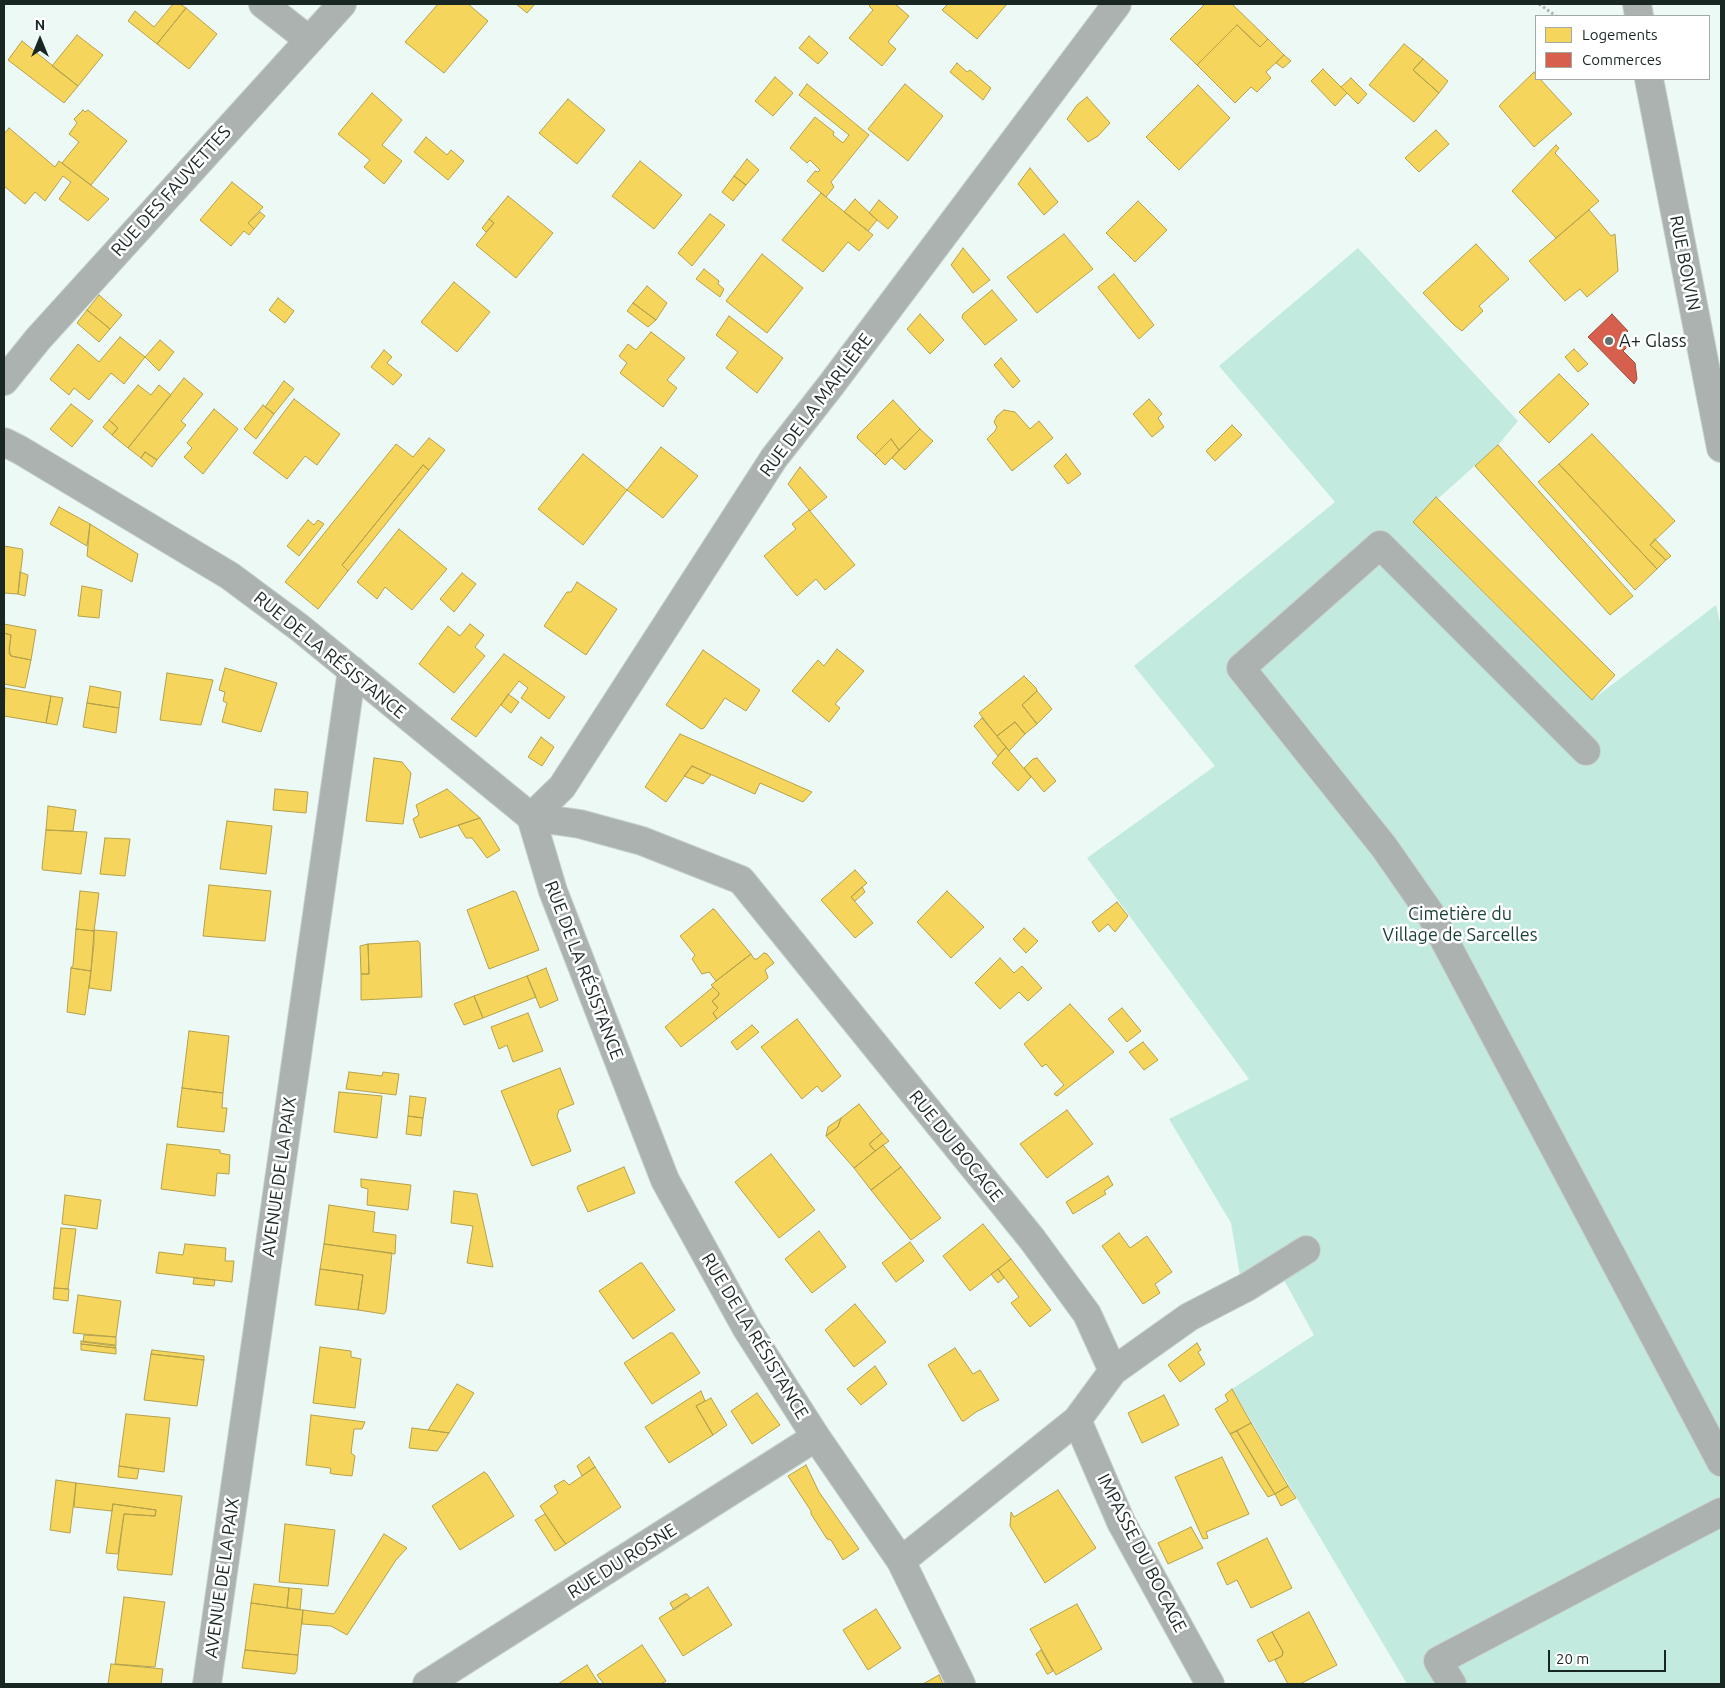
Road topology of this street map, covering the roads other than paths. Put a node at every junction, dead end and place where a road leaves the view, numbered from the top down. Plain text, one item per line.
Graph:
1 (263, 4) edge
2 (342, 4) edge
3 (1117, 4) edge
4 (309, 40) junction
5 (1649, 80) edge
6 (4, 381) edge
7 (4, 442) edge
8 (1721, 448) edge
9 (352, 670) junction
10 (1586, 750) dead end
11 (531, 817) junction
12 (1306, 1250) dead end
13 (1113, 1370) junction
14 (1077, 1420) junction
15 (816, 1437) junction
16 (1721, 1462) edge
17 (1721, 1512) edge
18 (901, 1561) junction
19 (207, 1684) edge
20 (427, 1684) edge
21 (961, 1684) edge
22 (1210, 1684) edge
23 (1452, 1684) edge

1 - 4 street
2 - 4 street, RUE DES FAUVETTES
3 - 11 street, RUE DE LA MARLIÈRE
4 - 6 street, RUE DES FAUVETTES
5 - 8 street, RUE BOIVIN
7 - 9 street, RUE DE LA RÉSISTANCE
9 - 11 street, RUE DE LA RÉSISTANCE
9 - 19 street, AVENUE DE LA PAIX
10 - 16 street
11 - 13 street, RUE DU BOCAGE
11 - 15 street, RUE DE LA RÉSISTANCE
12 - 13 street
13 - 14 street
14 - 18 street
14 - 22 street, IMPASSE DU BOCAGE
15 - 18 street, RUE DE LA RÉSISTANCE
15 - 20 street, RUE DU ROSNE
17 - 23 street
18 - 21 street, RUE DE LA RÉSISTANCE

